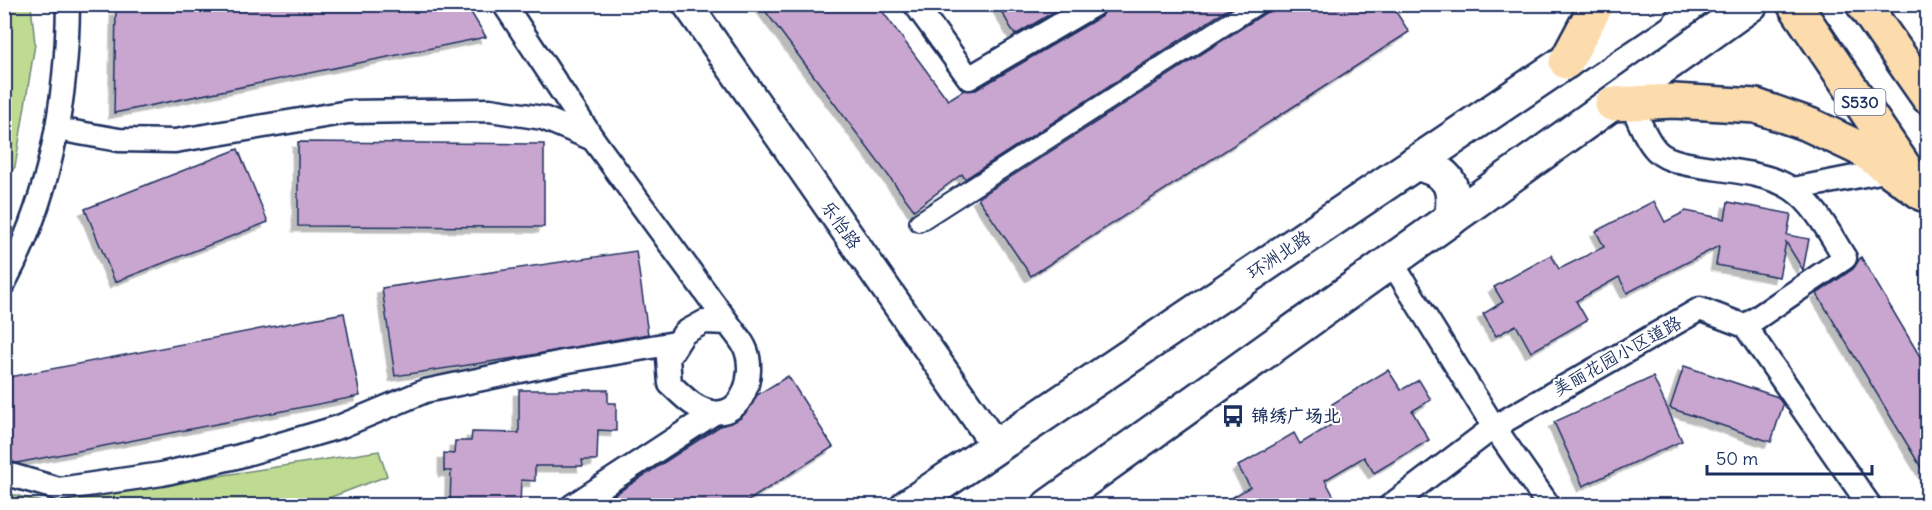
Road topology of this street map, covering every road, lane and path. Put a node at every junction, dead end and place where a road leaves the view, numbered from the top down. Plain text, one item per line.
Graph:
1 (68, 4) edge
2 (504, 4) edge
3 (687, 4) edge
4 (915, 4) edge
5 (1095, 4) edge
6 (1258, 4) edge
7 (1597, 4) edge
8 (1651, 4) edge
9 (1751, 4) edge
10 (1794, 4) edge
11 (1863, 4) edge
12 (1566, 62) junction
13 (1928, 97) edge
14 (1622, 103) junction
15 (57, 129) junction
16 (593, 138) junction
17 (1415, 163) junction
18 (1890, 170) junction
19 (1793, 189) junction
20 (1925, 197) edge
21 (1451, 219) junction
22 (920, 222) dead end
23 (1391, 261) junction
24 (4, 283) edge
25 (728, 323) junction
26 (1745, 326) junction
27 (675, 343) junction
28 (714, 413) junction
29 (1494, 427) junction
30 (996, 447) junction
31 (4, 473) edge
32 (572, 506) edge
33 (908, 506) edge
34 (1049, 506) edge
35 (1390, 506) edge
36 (1549, 506) edge
37 (1870, 506) edge

1 - 15 street
2 - 16 street
3 - 30 street, 乐怡路
4 - 5 street
6 - 22 street
7 - 12 main road
8 - 12 main road, 环洲北路
9 - 14 main road
10 - 20 main road, S530
11 - 13 main road
12 - 17 main road, 环洲北路
14 - 18 main road
14 - 19 street
14 - 21 main road
15 - 16 street
15 - 24 street
16 - 25 street
17 - 21 main road
17 - 30 main road, 环洲北路
18 - 19 street
18 - 20 main road
19 - 26 street
21 - 23 main road
23 - 29 street
23 - 34 main road
25 - 27 street
25 - 28 street
26 - 29 street, 美丽花园小区道路
26 - 37 street
27 - 28 street
27 - 31 street
28 - 32 street
29 - 35 street, 美丽花园小区道路
29 - 36 street
30 - 33 main road, 环洲北路

